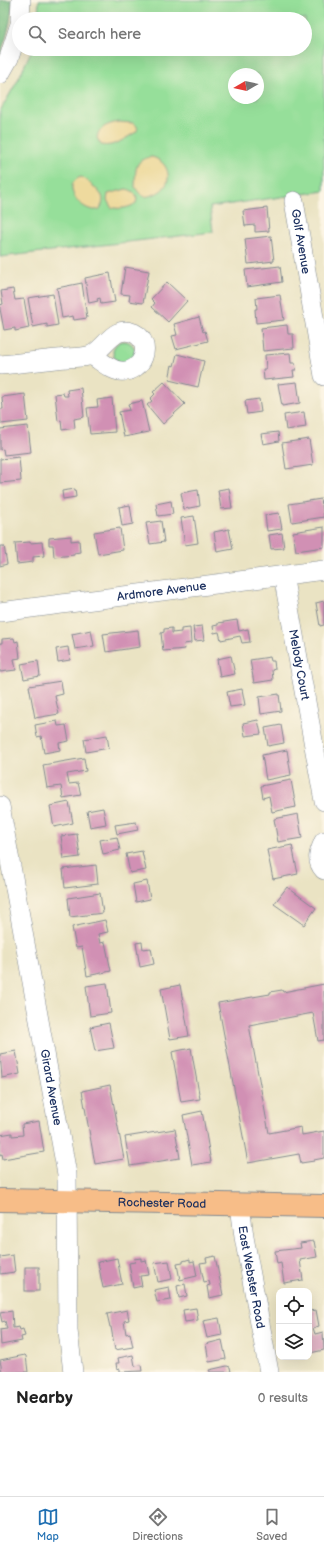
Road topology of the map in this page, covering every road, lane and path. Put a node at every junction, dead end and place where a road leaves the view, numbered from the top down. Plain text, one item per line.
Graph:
1 (20, 0) edge
2 (20, 12) edge
3 (12, 49) edge
4 (0, 74) edge
5 (294, 201) dead end
6 (91, 356) dead end
7 (0, 365) edge
8 (324, 376) edge
9 (324, 570) edge
10 (283, 575) junction
11 (0, 612) edge
12 (324, 801) edge
13 (0, 806) edge
14 (324, 842) edge
15 (5, 864) edge
16 (324, 870) edge
17 (0, 1200) edge
18 (67, 1201) junction
19 (240, 1205) junction
20 (324, 1206) edge
21 (73, 1372) edge
22 (269, 1372) edge

1 - 2 street
3 - 4 street
5 - 8 street, Golf Avenue
6 - 7 street
9 - 10 street, Ardmore Avenue
10 - 11 street, Ardmore Avenue
10 - 12 street, Melody Court
13 - 15 street, Girard Avenue
14 - 16 street
15 - 18 street, Girard Avenue
17 - 18 main road, Rochester Road
18 - 19 main road, Rochester Road
18 - 21 street, Girard Avenue
19 - 20 main road, Rochester Road
19 - 22 street, East Webster Road

